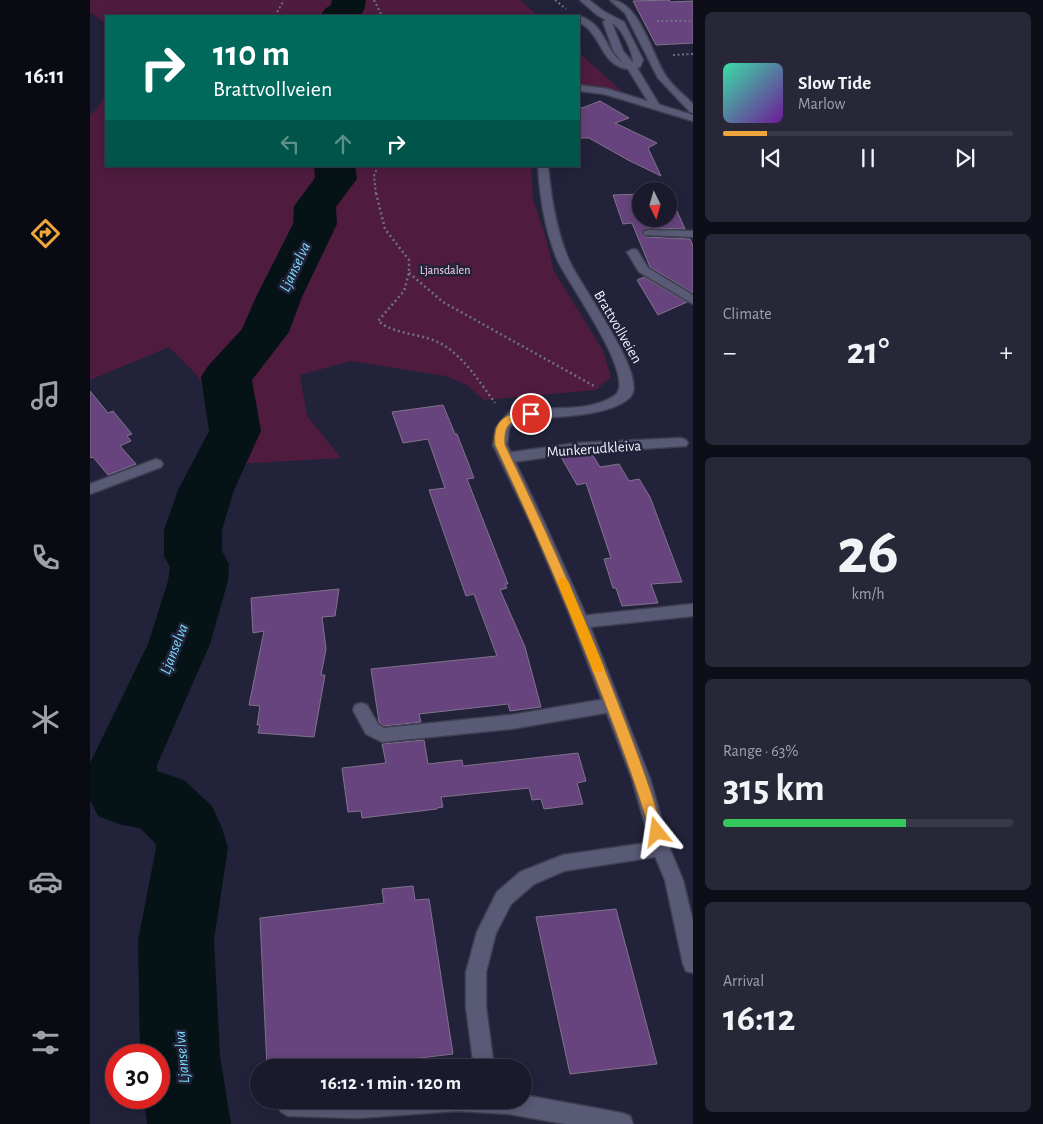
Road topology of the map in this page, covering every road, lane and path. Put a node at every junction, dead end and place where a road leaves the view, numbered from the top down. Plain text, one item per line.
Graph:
1 (284, 0) edge
2 (374, 0) edge
3 (584, 0) edge
4 (614, 0) edge
5 (276, 15) edge
6 (382, 15) edge
7 (580, 20) edge
8 (693, 20) edge
9 (634, 21) junction
10 (607, 22) dead end
11 (630, 67) junction
12 (580, 88) edge
13 (655, 106) junction
14 (693, 110) edge
15 (693, 118) edge
16 (378, 167) edge
17 (543, 167) edge
18 (649, 233) dead end
19 (693, 234) edge
20 (634, 252) dead end
21 (409, 273) junction
22 (693, 300) edge
23 (619, 399) junction
24 (514, 415) junction
25 (681, 443) dead end
26 (506, 458) junction
27 (156, 464) dead end
28 (90, 489) edge
29 (693, 610) edge
30 (580, 622) junction
31 (611, 705) junction
32 (360, 710) dead end
33 (661, 849) junction
34 (693, 964) edge
35 (483, 1059) edge
36 (532, 1107) edge
37 (622, 1124) edge

1 - 5 path
2 - 6 path
3 - 11 street
4 - 9 street
7 - 11 street
8 - 9 path
9 - 14 street
10 - 11 street
11 - 13 street
12 - 13 street
13 - 15 street
16 - 21 path
17 - 23 street, Brattvollveien
18 - 19 street
20 - 22 street
21 - 23 path
21 - 24 path
23 - 24 street
24 - 26 street
25 - 26 street, Munkerudkleiva
26 - 30 street
27 - 28 street
29 - 30 street
30 - 31 street
31 - 32 street
31 - 33 street
33 - 34 street
33 - 35 street
36 - 37 street

